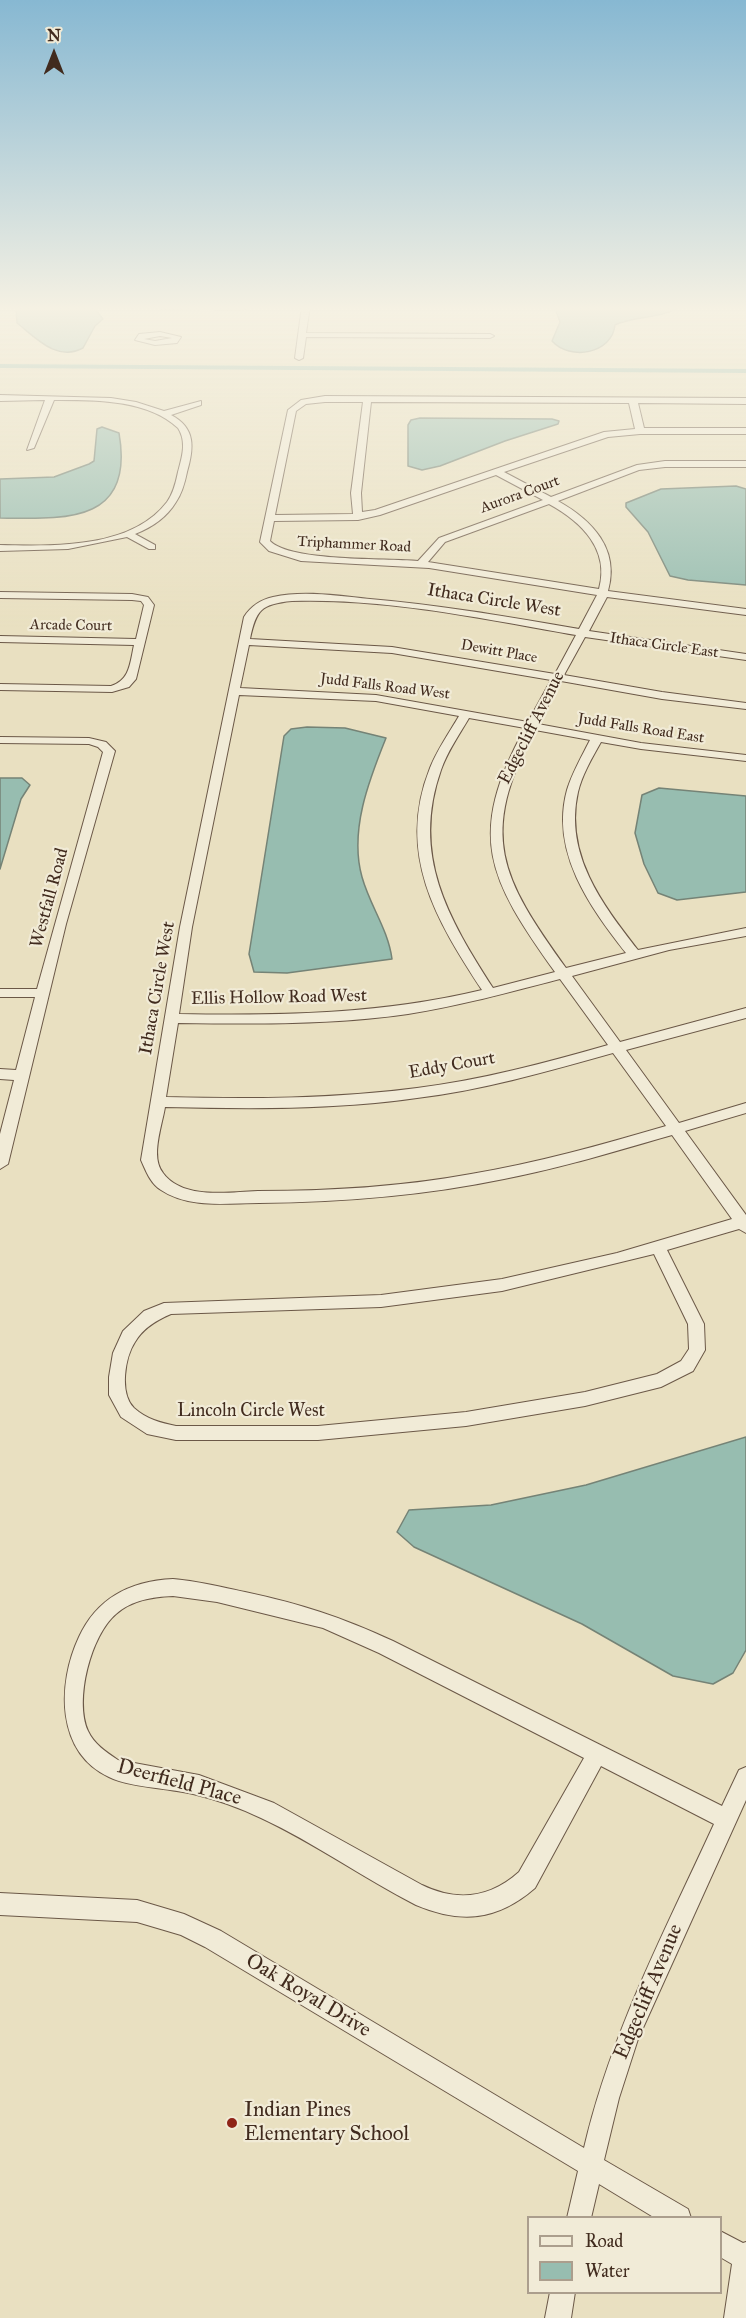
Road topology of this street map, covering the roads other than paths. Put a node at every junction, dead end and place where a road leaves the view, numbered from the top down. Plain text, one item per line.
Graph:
1 (44, 414) edge
2 (165, 414) edge
3 (293, 414) edge
4 (366, 414) edge
5 (636, 414) edge
6 (640, 431) junction
7 (746, 431) edge
8 (30, 448) dead end
9 (746, 464) edge
10 (496, 472) junction
11 (550, 500) junction
12 (358, 517) junction
13 (270, 518) junction
14 (127, 533) junction
15 (152, 547) dead end
16 (0, 548) edge
17 (421, 564) junction
18 (605, 592) junction
19 (0, 595) edge
20 (746, 612) edge
21 (582, 633) junction
22 (0, 639) edge
23 (141, 642) junction
24 (244, 642) junction
25 (746, 657) edge
26 (558, 678) junction
27 (0, 687) edge
28 (234, 691) junction
29 (746, 706) edge
30 (467, 714) junction
31 (531, 726) junction
32 (597, 738) junction
33 (0, 740) edge
34 (746, 758) edge
35 (746, 932) edge
36 (635, 955) junction
37 (563, 974) junction
38 (0, 993) edge
39 (43, 993) junction
40 (490, 993) junction
41 (746, 1013) edge
42 (171, 1018) junction
43 (617, 1047) junction
44 (0, 1074) edge
45 (22, 1075) junction
46 (157, 1102) junction
47 (746, 1108) edge
48 (675, 1128) junction
49 (0, 1164) edge
50 (745, 1223) edge
51 (658, 1247) junction
52 (597, 1754) junction
53 (746, 1777) edge
54 (726, 1819) junction
55 (0, 1904) edge
56 (591, 2165) junction
57 (579, 2216) edge
58 (677, 2216) edge
59 (722, 2244) edge
60 (746, 2257) edge
61 (563, 2294) edge
62 (558, 2318) edge
63 (737, 2318) edge

1 - 8 street
2 - 14 street
3 - 13 street, Triphammer Road
4 - 12 street
5 - 6 street
6 - 7 street
6 - 10 street
9 - 11 street, Aurora Court
10 - 11 street, Edgecliff Avenue
10 - 12 street
11 - 17 street, Aurora Court
11 - 18 street, Edgecliff Avenue
12 - 13 street
13 - 17 street, Triphammer Road
14 - 15 street
14 - 16 street
17 - 18 street, Triphammer Road
18 - 20 street, Triphammer Road
18 - 21 street, Edgecliff Avenue
19 - 23 street
21 - 24 street, Ithaca Circle West
21 - 25 street, Ithaca Circle East
21 - 26 street, Edgecliff Avenue
22 - 23 street, Arcade Court
23 - 27 street
24 - 26 street, Dewitt Place
24 - 28 street, Ithaca Circle West
26 - 29 street, Dewitt Place
26 - 31 street, Edgecliff Avenue
28 - 30 street, Judd Falls Road West
28 - 42 street, Ithaca Circle West
30 - 31 street, Judd Falls Road West
30 - 40 street
31 - 32 street, Judd Falls Road East
31 - 37 street, Edgecliff Avenue
32 - 34 street, Judd Falls Road East
32 - 36 street
33 - 39 street, Westfall Road
35 - 36 street, Ellis Hollow Road West
36 - 37 street, Ellis Hollow Road West
37 - 40 street, Ellis Hollow Road West
37 - 43 street, Edgecliff Avenue
38 - 39 street
39 - 45 street, Westfall Road
40 - 42 street, Ellis Hollow Road West
41 - 43 street, Eddy Court
42 - 46 street, Ithaca Circle West
43 - 46 street, Eddy Court
43 - 48 street, Edgecliff Avenue
44 - 45 street
45 - 49 street, Westfall Road
46 - 48 street, Ithaca Circle West
47 - 48 street
48 - 50 street, Edgecliff Avenue
50 - 51 street, Lincoln Circle West
51 - 51 street, Lincoln Circle West
52 - 52 street, Deerfield Place
52 - 54 street, Deerfield Place
53 - 54 street, Edgecliff Avenue
54 - 56 street, Edgecliff Avenue
55 - 56 street, Oak Royal Drive
56 - 57 street, Edgecliff Avenue
56 - 58 street, Oak Royal Drive
59 - 60 street
60 - 63 street
61 - 62 street

